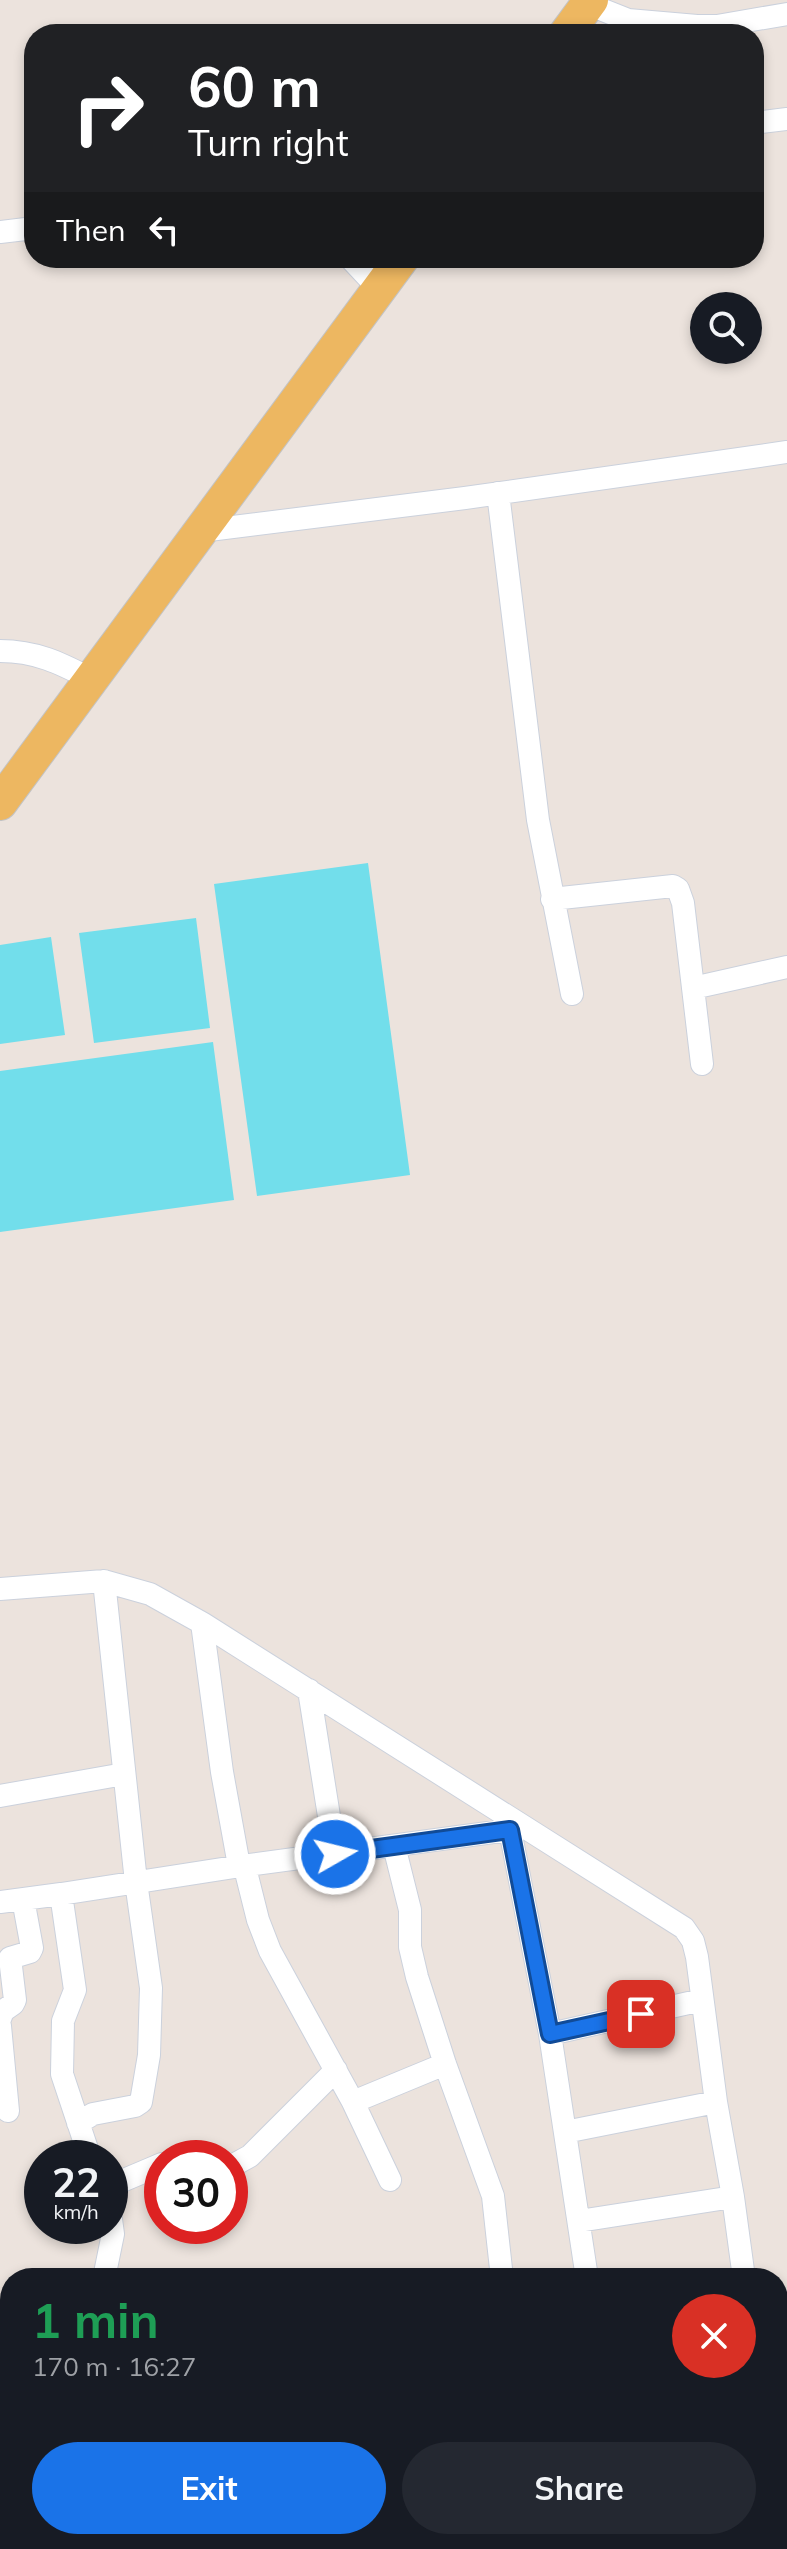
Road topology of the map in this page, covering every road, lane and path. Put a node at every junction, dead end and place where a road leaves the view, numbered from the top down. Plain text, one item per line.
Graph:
1 (590, 2) edge
2 (787, 14) edge
3 (574, 24) edge
4 (664, 24) edge
5 (743, 24) edge
6 (787, 119) edge
7 (764, 122) edge
8 (24, 229) edge
9 (0, 232) edge
10 (359, 268) edge
11 (395, 268) edge
12 (379, 289) junction
13 (787, 455) edge
14 (498, 493) junction
15 (201, 531) junction
16 (0, 651) edge
17 (91, 679) junction
18 (0, 803) edge
19 (552, 899) junction
20 (787, 967) edge
21 (693, 988) junction
22 (572, 994) dead end
23 (702, 1064) dead end
24 (104, 1581) junction
25 (0, 1589) edge
26 (202, 1623) junction
27 (309, 1690) junction
28 (124, 1774) junction
29 (0, 1796) edge
30 (510, 1824) junction
31 (394, 1846) junction
32 (335, 1854) junction
33 (241, 1866) junction
34 (136, 1882) junction
35 (61, 1894) junction
36 (23, 1899) junction
37 (0, 1902) edge
38 (702, 2000) junction
39 (0, 2019) edge
40 (0, 2026) edge
41 (550, 2034) junction
42 (445, 2064) junction
43 (336, 2070) junction
44 (353, 2102) junction
45 (716, 2102) junction
46 (8, 2111) dead end
47 (78, 2123) junction
48 (565, 2132) junction
49 (84, 2140) edge
50 (248, 2157) edge
51 (390, 2180) dead end
52 (733, 2197) junction
53 (579, 2221) junction
54 (111, 2244) edge
55 (106, 2268) edge
56 (501, 2268) edge
57 (586, 2268) edge
58 (743, 2268) edge

1 - 3 main road
1 - 4 street
2 - 5 street
6 - 7 street
8 - 9 street
10 - 12 street
11 - 12 main road
12 - 15 main road
13 - 14 street
14 - 15 street
14 - 19 street
15 - 17 main road
16 - 17 street
17 - 18 main road
19 - 21 street
19 - 22 street
20 - 21 street
21 - 23 street
24 - 25 street
24 - 26 street
24 - 28 street
26 - 27 street
26 - 33 street
27 - 30 street
27 - 32 street
28 - 29 street
28 - 34 street
30 - 31 street
30 - 38 street
30 - 41 street
31 - 32 street
31 - 42 street
32 - 33 street
33 - 34 street
33 - 43 street
34 - 35 street
34 - 47 street
35 - 36 street
35 - 47 street
36 - 37 street
36 - 39 street
38 - 41 street
38 - 45 street
40 - 46 street
41 - 48 street
42 - 44 street
42 - 56 street
43 - 44 street
43 - 50 street
44 - 51 street
45 - 48 street
45 - 52 street
47 - 49 street
48 - 53 street
52 - 53 street
52 - 58 street
53 - 57 street
54 - 55 street

